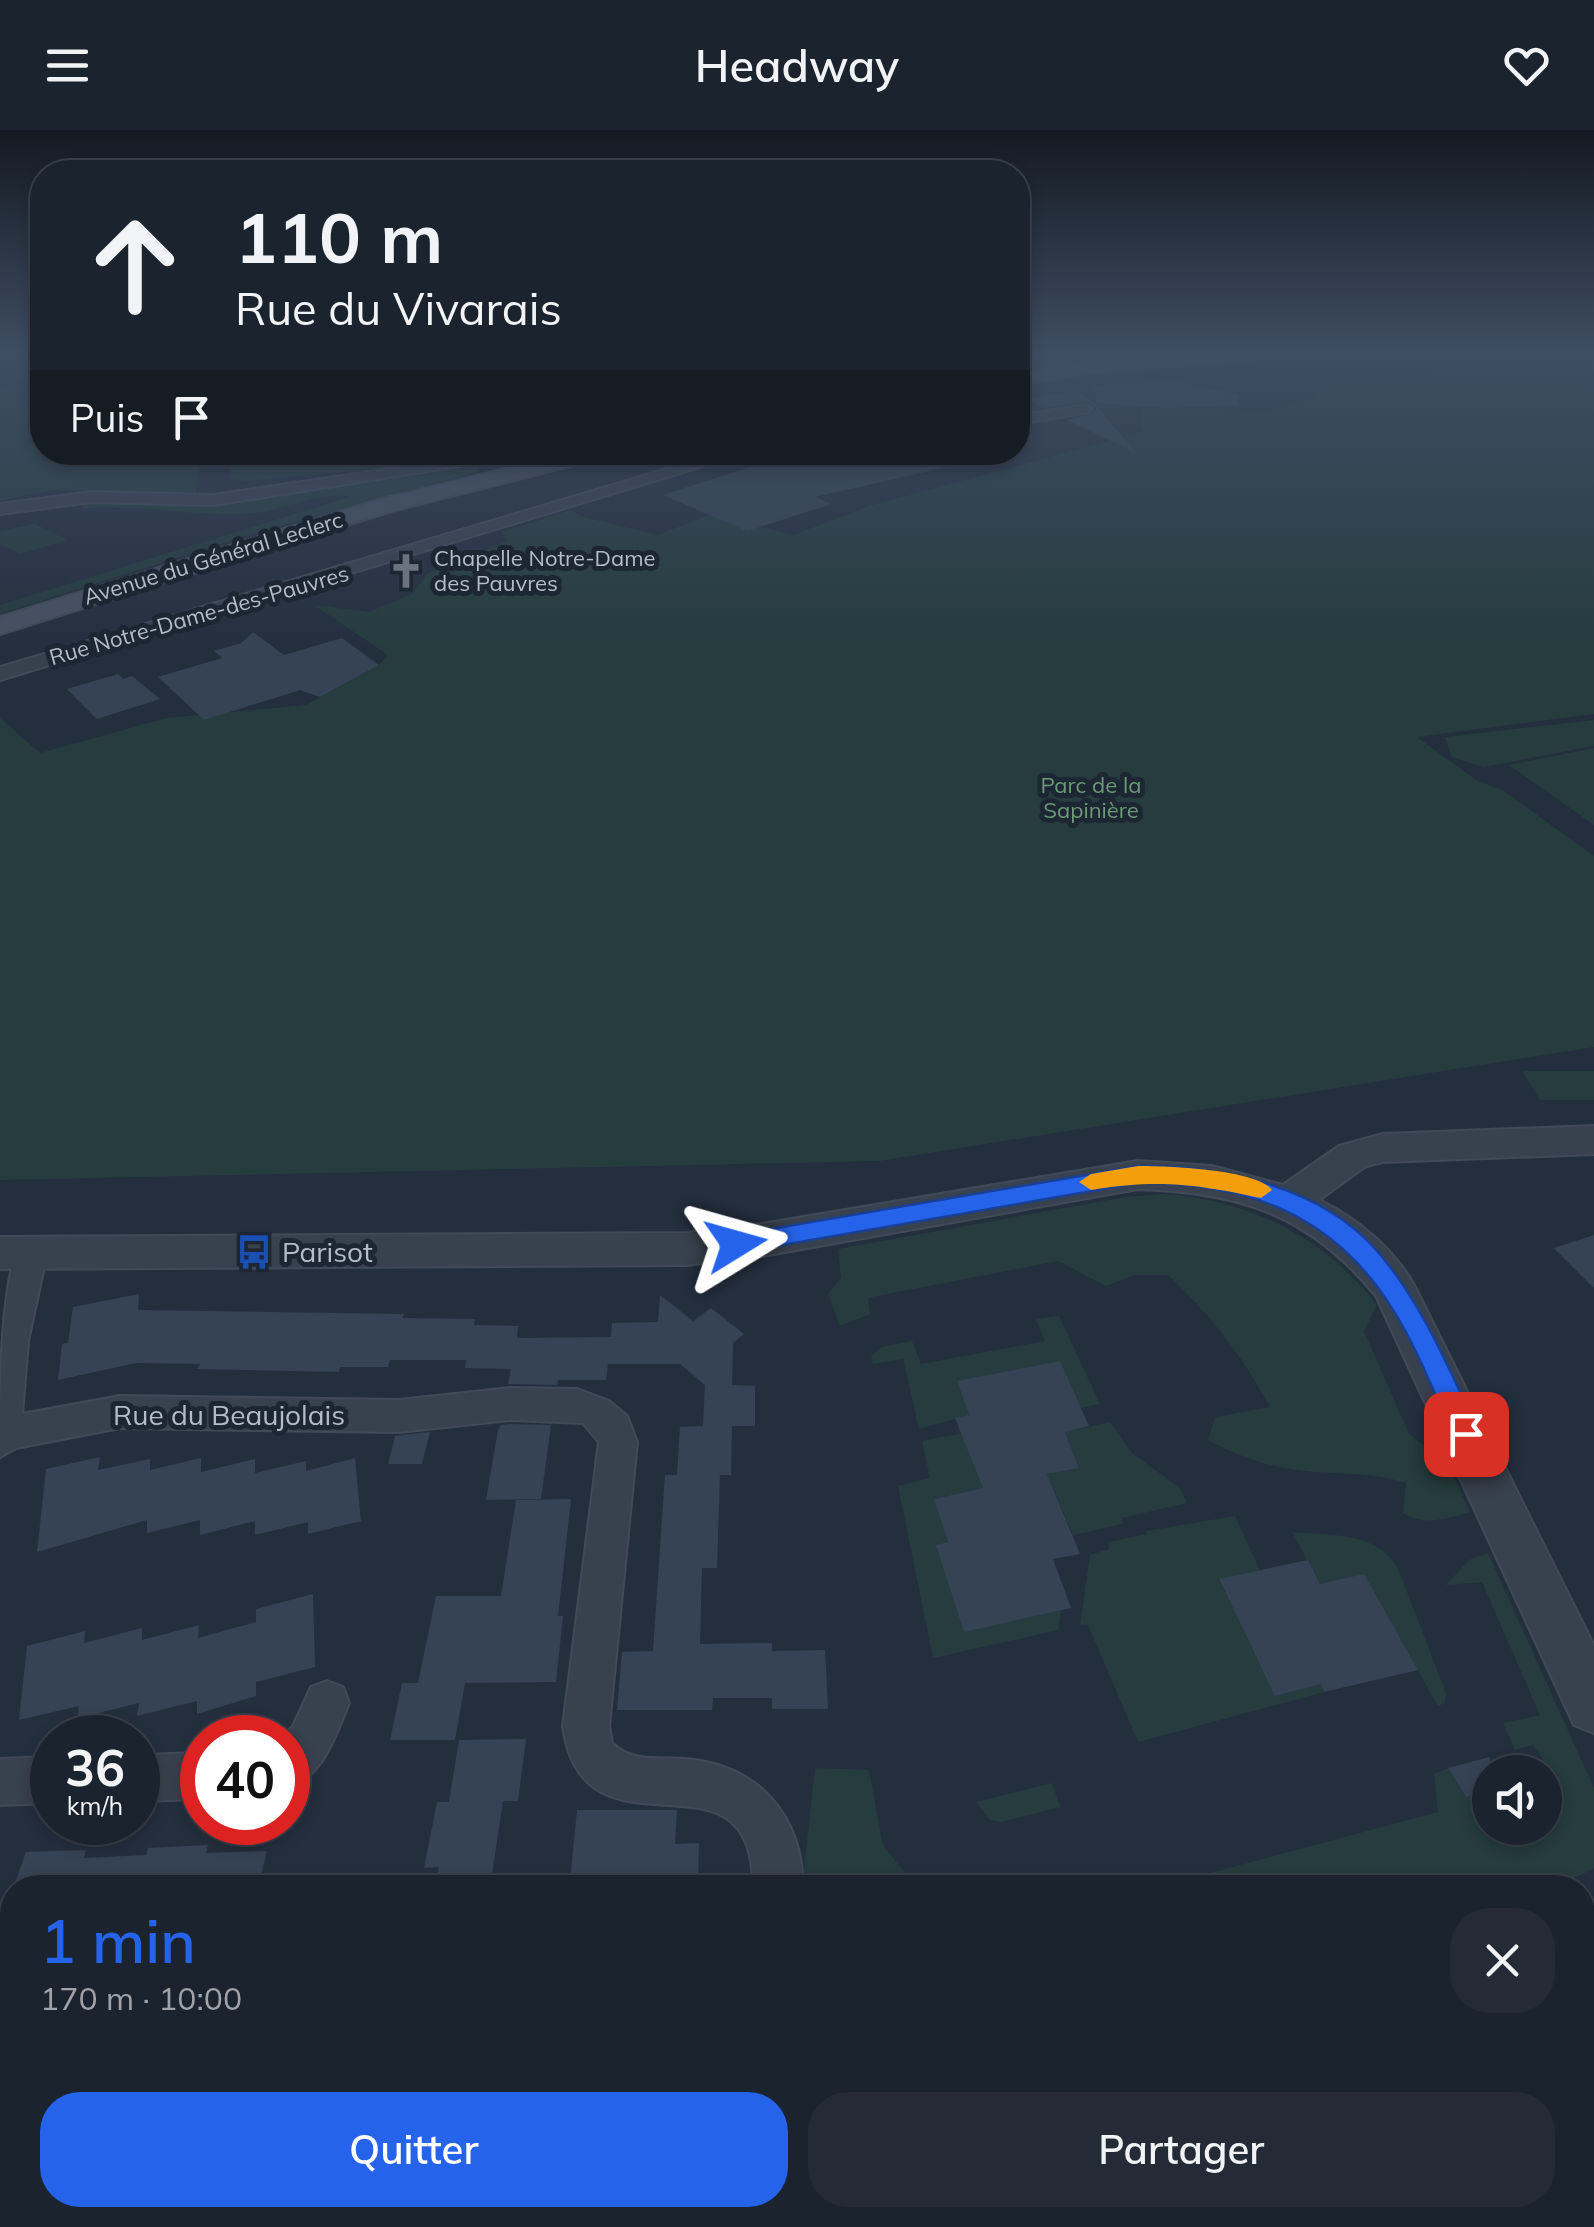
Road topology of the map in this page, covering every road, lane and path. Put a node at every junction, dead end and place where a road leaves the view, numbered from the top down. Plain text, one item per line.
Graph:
1 (457, 465) edge
2 (549, 465) edge
3 (699, 465) edge
4 (0, 509) edge
5 (0, 626) edge
6 (0, 674) edge
7 (1594, 1140) edge
8 (1289, 1201) junction
9 (15, 1253) edge
10 (0, 1437) edge
11 (327, 1703) dead end
12 (1594, 1704) edge
13 (310, 1740) edge
14 (30, 1781) edge
15 (0, 1782) edge
16 (777, 1875) edge

1 - 4 street
2 - 5 main road, Avenue du Général Leclerc
3 - 6 street, Rue Notre-Dame-des-Pauvres
7 - 8 street
8 - 9 street
8 - 12 street
9 - 10 street, Rue du Beaujolais
10 - 16 street, Rue du Beaujolais
11 - 13 street
14 - 15 street

